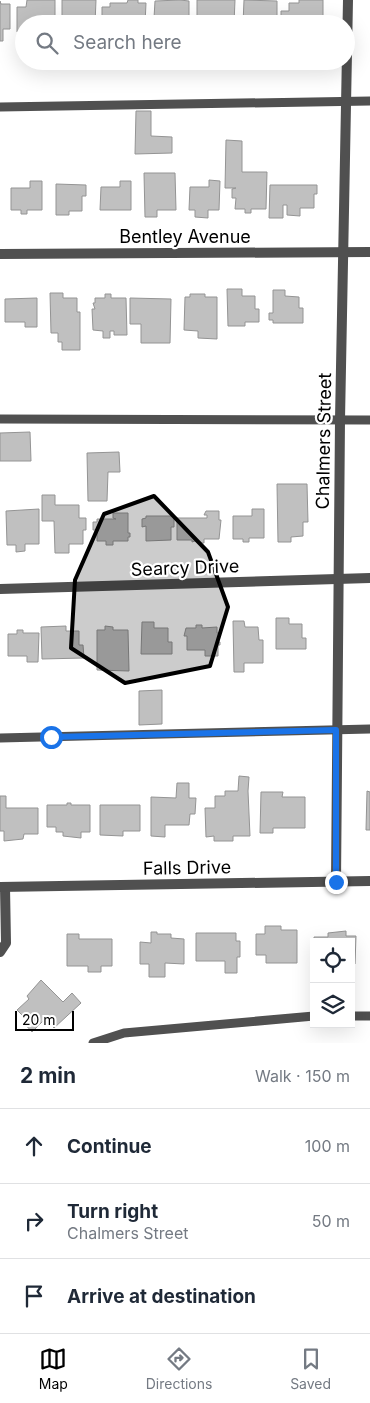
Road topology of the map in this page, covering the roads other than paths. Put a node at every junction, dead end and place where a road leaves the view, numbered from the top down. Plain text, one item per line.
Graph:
1 (348, 0) edge
2 (348, 15) edge
3 (347, 70) edge
4 (346, 101) junction
5 (370, 101) edge
6 (0, 107) edge
7 (344, 252) junction
8 (370, 252) edge
9 (0, 254) edge
10 (0, 419) edge
11 (340, 420) junction
12 (370, 420) edge
13 (370, 578) edge
14 (338, 579) junction
15 (0, 589) edge
16 (370, 729) edge
17 (336, 730) junction
18 (0, 738) edge
19 (370, 881) edge
20 (336, 882) junction
21 (2, 887) edge
22 (0, 952) edge
23 (310, 1016) edge
24 (355, 1016) edge
25 (370, 1016) edge
26 (93, 1043) edge

1 - 2 street, Chalmers Street
3 - 4 street, Chalmers Street
4 - 5 lane
4 - 6 lane
4 - 7 street, Chalmers Street
7 - 8 street, Bentley Avenue
7 - 9 street, Bentley Avenue
7 - 11 street, Chalmers Street
10 - 11 lane
11 - 12 lane
11 - 14 street, Chalmers Street
13 - 14 street, Searcy Drive
14 - 15 street, Searcy Drive
14 - 17 street, Chalmers Street
16 - 17 lane
17 - 18 lane
17 - 20 street, Chalmers Street
19 - 20 street, Falls Drive
20 - 21 street, Falls Drive
21 - 22 street, Falls Drive
23 - 26 lane
24 - 25 lane

